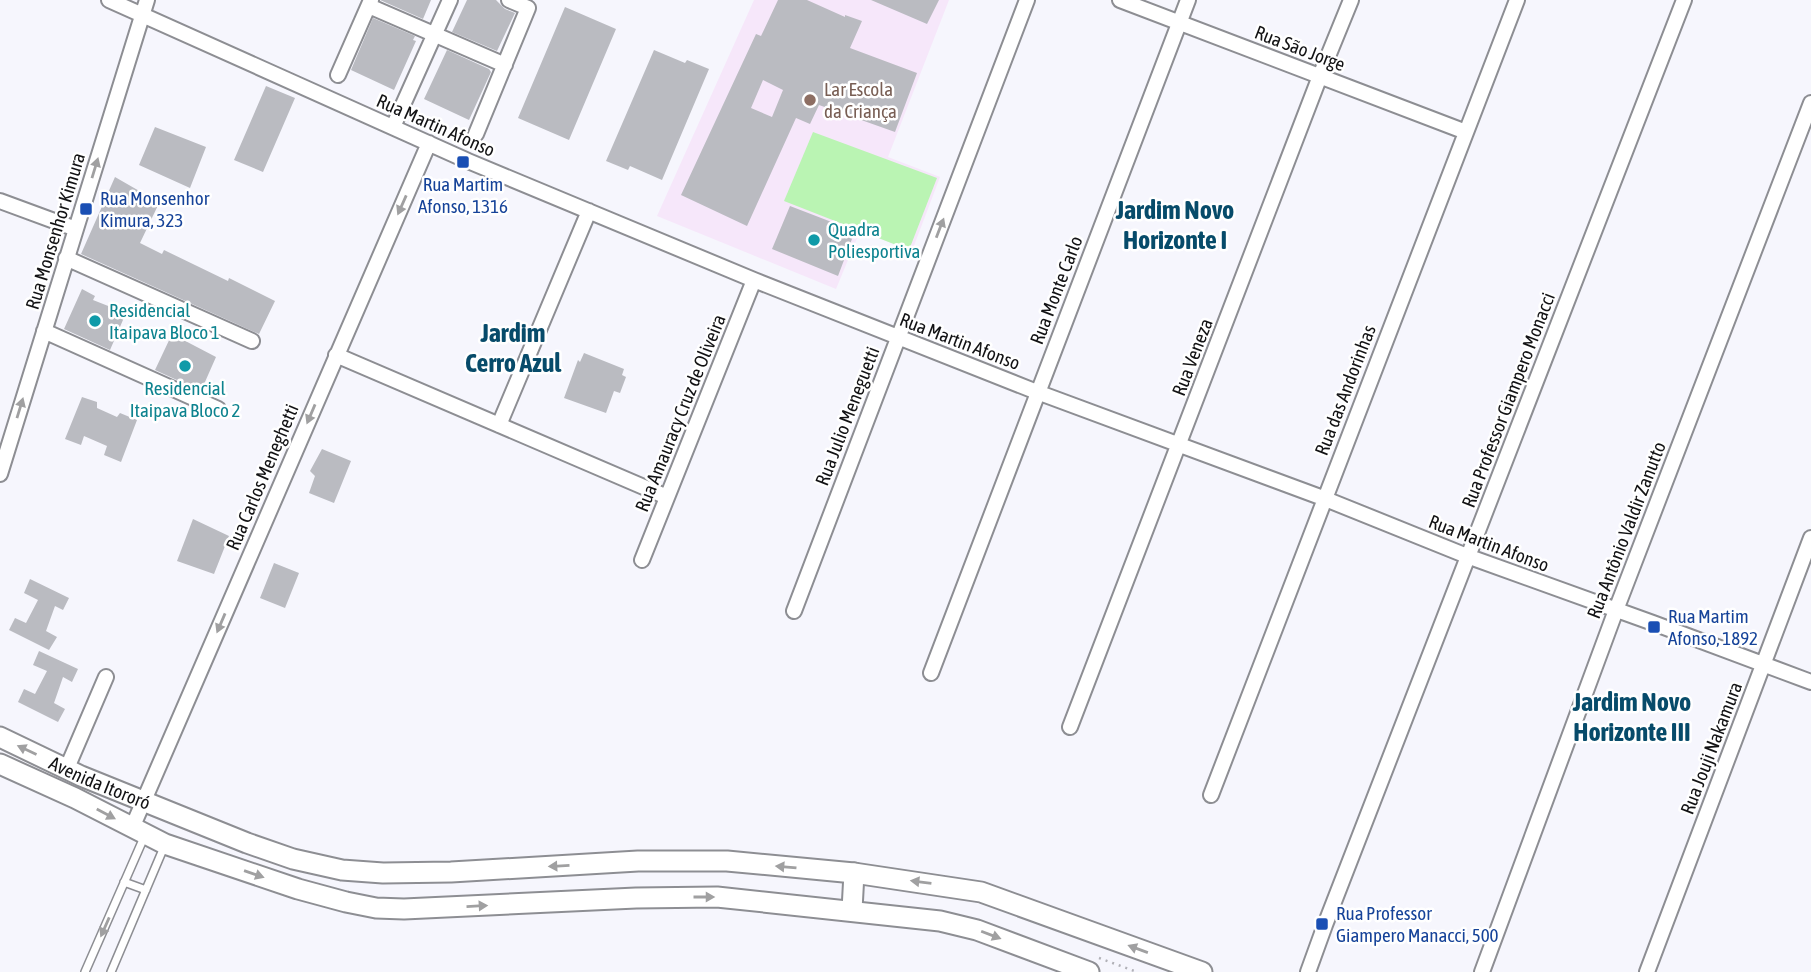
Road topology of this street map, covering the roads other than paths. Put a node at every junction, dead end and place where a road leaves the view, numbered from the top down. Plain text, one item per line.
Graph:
1 (109, 0) edge
2 (147, 0) edge
3 (450, 0) edge
4 (509, 0) edge
5 (1027, 0) edge
6 (1119, 0) edge
7 (1188, 0) edge
8 (1351, 0) edge
9 (1517, 0) edge
10 (1684, 0) edge
11 (370, 3) edge
12 (143, 16) junction
13 (1179, 23) junction
14 (434, 35) junction
15 (505, 65) junction
16 (338, 75) dead end
17 (1320, 76) junction
18 (1811, 103) edge
19 (393, 127) junction
20 (1466, 132) junction
21 (476, 134) dead end
22 (429, 143) junction
23 (0, 201) edge
24 (589, 211) junction
25 (76, 229) junction
26 (66, 258) junction
27 (754, 280) junction
28 (44, 331) junction
29 (898, 337) junction
30 (252, 341) dead end
31 (336, 355) junction
32 (1037, 391) junction
33 (218, 409) dead end
34 (499, 425) junction
35 (1180, 444) junction
36 (0, 474) edge
37 (667, 497) junction
38 (1324, 498) junction
39 (1811, 538) edge
40 (1467, 556) junction
41 (642, 560) dead end
42 (1616, 610) junction
43 (794, 611) dead end
44 (1763, 664) junction
45 (931, 673) dead end
46 (106, 677) dead end
47 (1811, 682) edge
48 (1070, 727) dead end
49 (0, 737) edge
50 (0, 764) edge
51 (67, 768) junction
52 (1210, 795) dead end
53 (144, 801) junction
54 (138, 831) junction
55 (166, 844) junction
56 (854, 873) junction
57 (124, 882) junction
58 (146, 890) junction
59 (852, 910) junction
60 (85, 972) edge
61 (111, 972) edge
62 (1089, 972) edge
63 (1202, 972) edge
64 (1308, 972) edge
65 (1482, 972) edge
66 (1647, 972) edge

1 - 12 street, Rua Martin Afonso
2 - 12 street, Rua Monsenhor Kimura
3 - 14 street
4 - 15 street
29 -> 5 street, Rua Julio Meneguetti
6 - 13 street, Rua São Jorge
7 - 13 street, Rua Monte Carlo
8 - 17 street, Rua Veneza
9 - 20 street, Rua das Andorinhas
10 - 40 street, Rua Professor Giampero Monacci
11 - 14 street
11 - 16 street
12 - 19 street, Rua Martin Afonso
25 -> 12 street, Rua Monsenhor Kimura
13 - 17 street, Rua São Jorge
13 - 32 street, Rua Monte Carlo
14 - 15 street
14 - 19 street
15 - 21 street
17 - 20 street, Rua São Jorge
17 - 35 street, Rua Veneza
18 - 42 street, Rua Antônio Valdir Zanutto
19 - 22 street, Rua Martin Afonso
20 - 38 street, Rua das Andorinhas
22 - 24 street, Rua Martin Afonso
22 -> 31 street, Rua Carlos Meneghetti
23 - 25 street
24 - 27 street, Rua Martin Afonso
24 - 34 street
25 - 26 street, Rua Monsenhor Kimura
26 - 28 street, Rua Monsenhor Kimura
26 - 30 street
27 - 29 street, Rua Martin Afonso
27 - 37 street, Rua Amauracy Cruz de Oliveira
28 - 33 street
36 -> 28 street, Rua Monsenhor Kimura
29 - 32 street, Rua Martin Afonso
29 - 43 street, Rua Julio Meneguetti
31 - 34 street
31 -> 53 street, Rua Carlos Meneghetti
32 - 35 street, Rua Martin Afonso
32 - 45 street, Rua Monte Carlo
34 - 37 street
35 - 38 street, Rua Martin Afonso
35 - 48 street, Rua Veneza
37 - 41 street, Rua Amauracy Cruz de Oliveira
38 - 40 street, Rua Martin Afonso
38 - 52 street, Rua das Andorinhas
39 - 44 street, Rua Jouji Nakamura
40 - 42 street, Rua Martin Afonso
40 - 64 street, Rua Professor Giampero Monacci
42 - 44 street, Rua Martin Afonso
42 - 65 street, Rua Antônio Valdir Zanutto
44 - 47 street, Rua Martin Afonso
44 - 66 street, Rua Jouji Nakamura
46 - 51 street
51 -> 49 main road, Avenida Itororó
50 -> 54 main road, Avenida Itororó
51 - 53 main road, Avenida Itororó
53 - 54 street, Rua Carlos Meneghetti
56 -> 53 main road, Avenida Itororó
54 - 55 main road, Avenida Itororó
54 - 57 lane
55 - 58 lane
55 -> 59 main road, Avenida Itororó
56 - 59 main road
63 -> 56 main road, Avenida Itororó
57 - 58 lane
57 -> 60 lane
58 - 61 lane
59 -> 62 main road, Avenida Itororó

